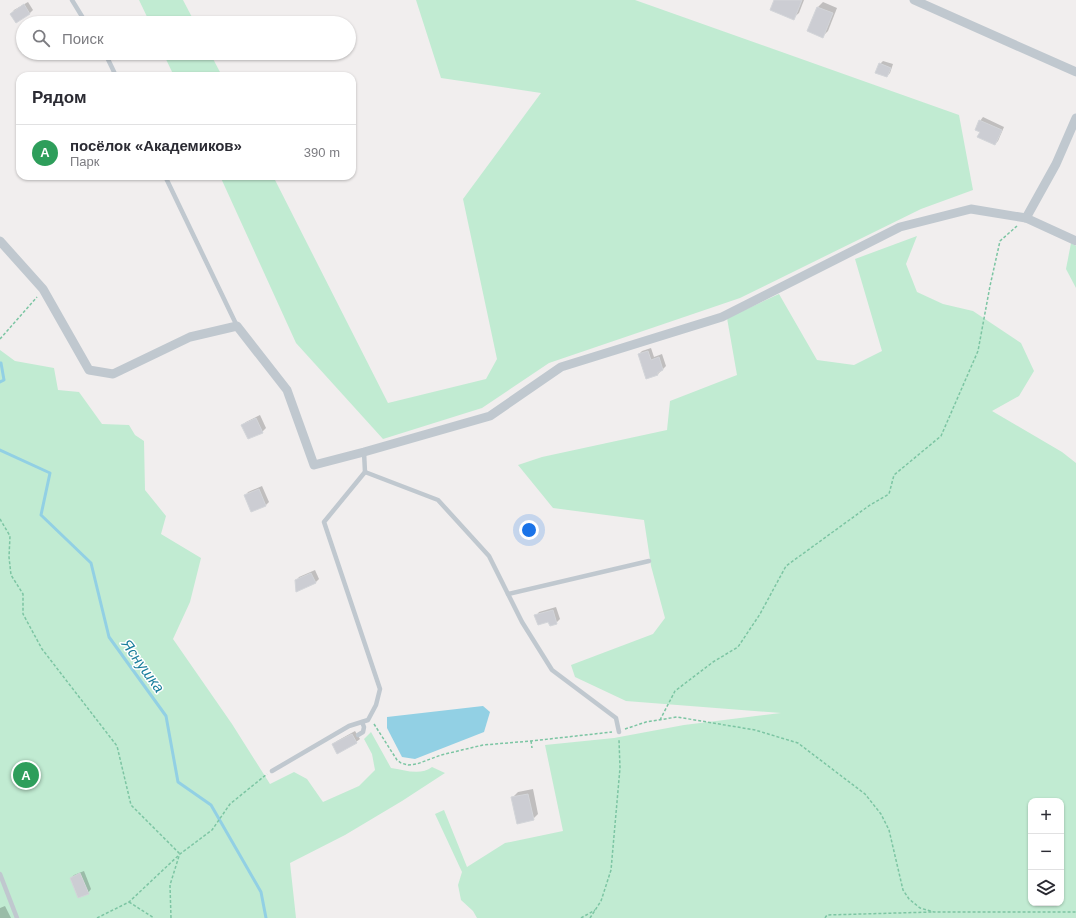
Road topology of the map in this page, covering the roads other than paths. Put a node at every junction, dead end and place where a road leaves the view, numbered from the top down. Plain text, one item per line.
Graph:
1 (72, 0) edge
2 (914, 0) edge
3 (82, 16) edge
4 (108, 60) edge
5 (114, 72) edge
6 (1076, 72) edge
7 (1076, 118) edge
8 (167, 180) edge
9 (1026, 218) junction
10 (0, 241) edge
11 (1076, 241) edge
12 (237, 326) junction
13 (364, 452) junction
14 (365, 472) junction
15 (649, 561) dead end
16 (508, 594) junction
17 (362, 722) junction
18 (619, 732) road end
19 (358, 735) dead end
20 (272, 771) road end
21 (0, 874) edge
22 (17, 918) edge

1 - 3 lane
2 - 6 street
4 - 5 lane
7 - 9 street
8 - 12 lane
9 - 11 street
9 - 13 street
10 - 12 street
12 - 13 street
13 - 14 lane
14 - 16 lane
14 - 17 lane
15 - 16 lane
16 - 18 lane
17 - 19 lane
17 - 20 lane
21 - 22 lane

